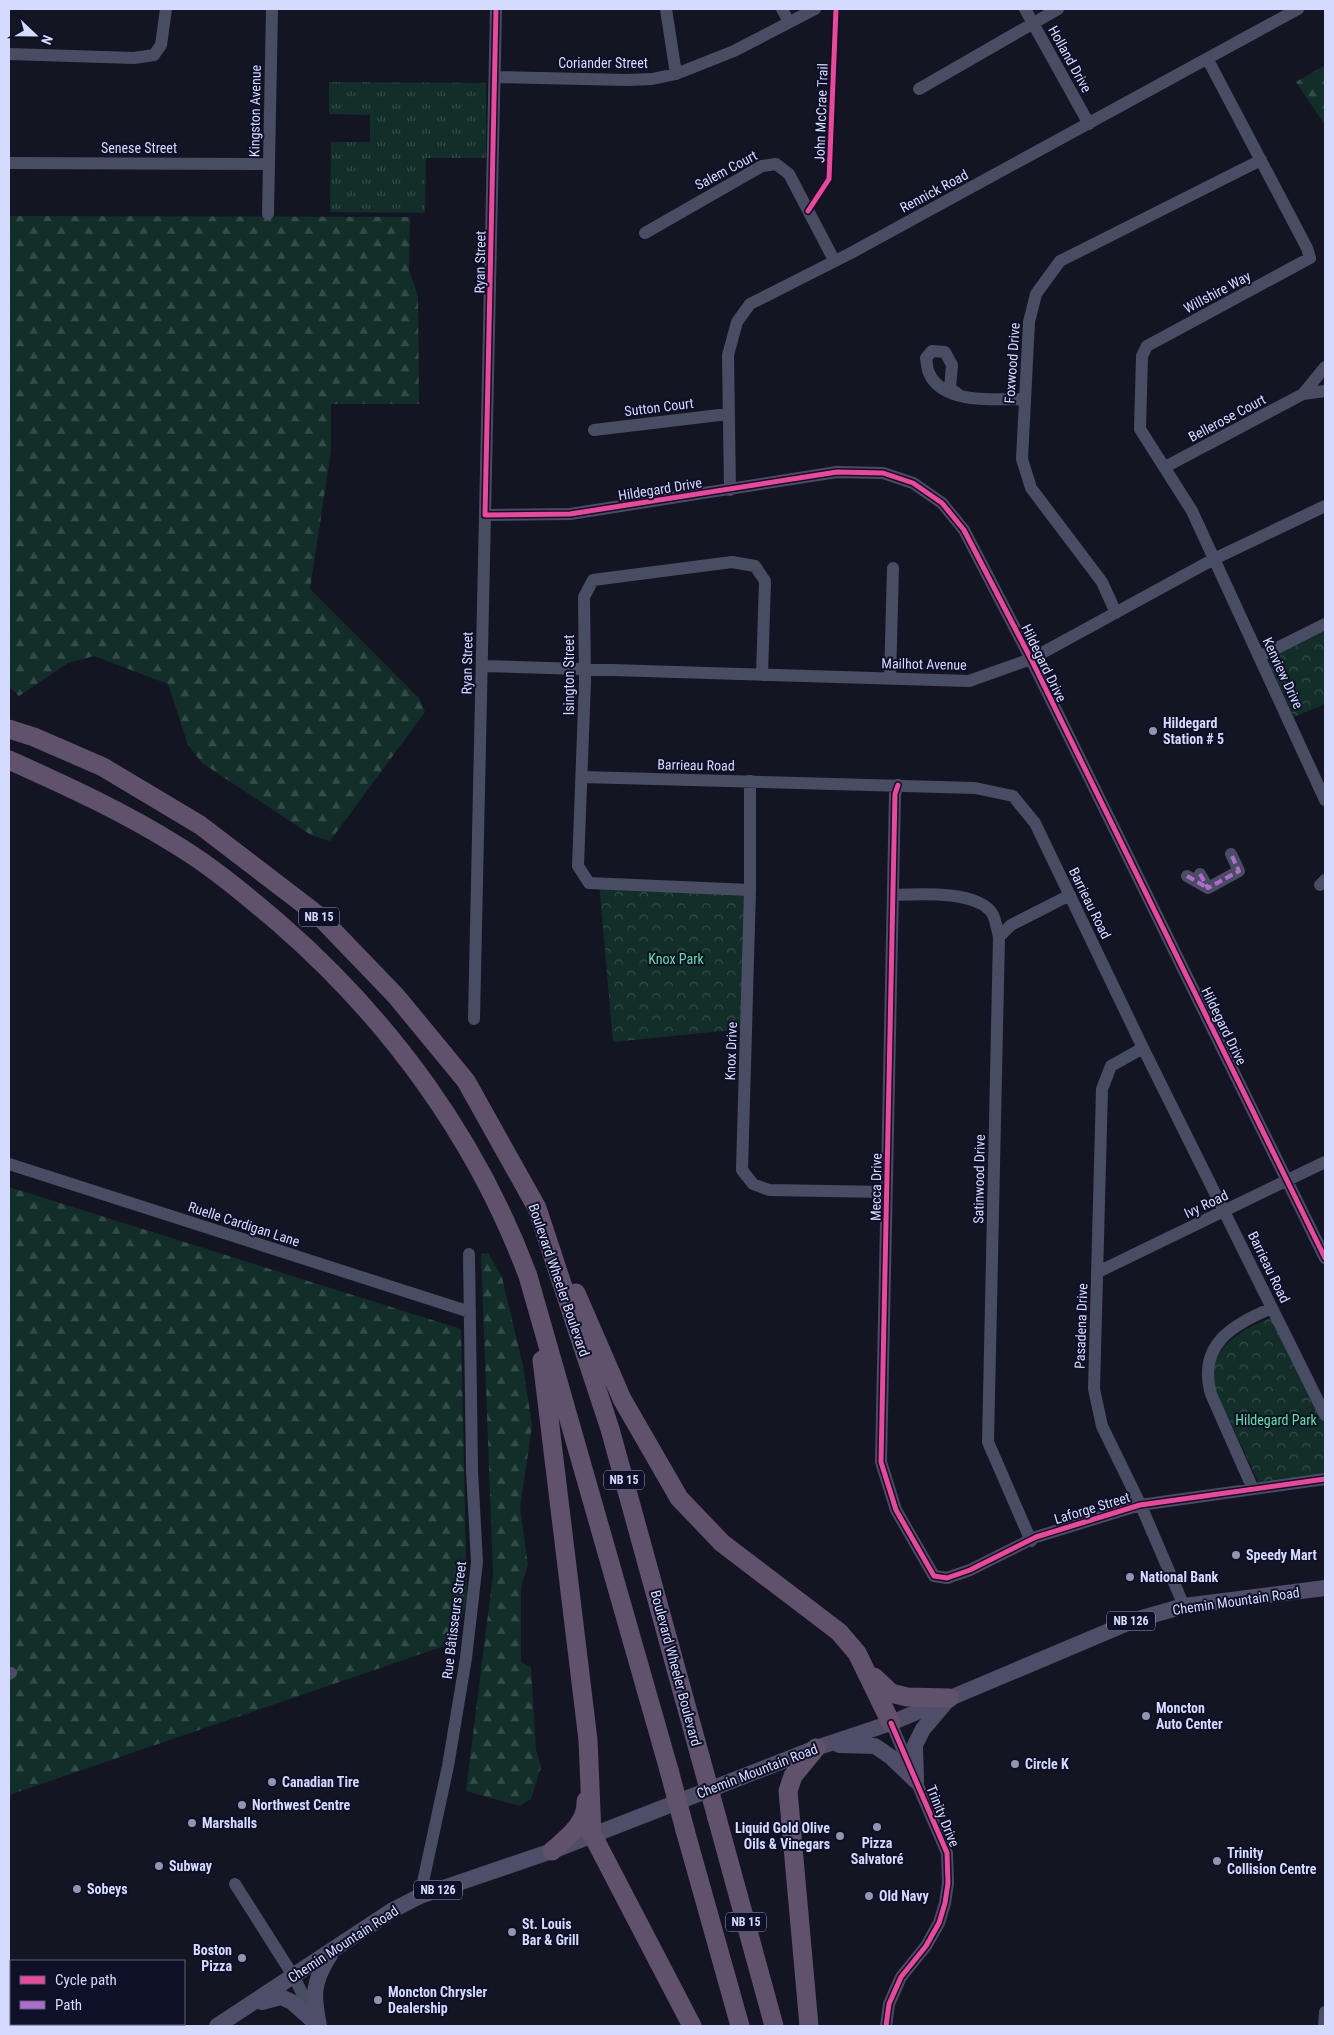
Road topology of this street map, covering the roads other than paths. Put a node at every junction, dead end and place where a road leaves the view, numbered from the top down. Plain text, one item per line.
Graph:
1 (166, 9) edge
2 (272, 9) edge
3 (496, 9) edge
4 (666, 9) edge
5 (782, 9) edge
6 (815, 9) edge
7 (1025, 9) edge
8 (1058, 9) edge
9 (1298, 9) edge
10 (789, 22) junction
11 (1033, 23) junction
12 (9, 54) edge
13 (1208, 60) junction
14 (676, 74) junction
15 (495, 77) junction
16 (919, 89) dead end
17 (1089, 124) junction
18 (1261, 160) junction
19 (9, 163) edge
20 (269, 164) junction
21 (268, 214) dead end
22 (645, 233) dead end
23 (834, 260) junction
24 (1325, 367) edge
25 (1325, 391) edge
26 (1303, 394) junction
27 (959, 396) dead end
28 (1025, 399) junction
29 (728, 414) junction
30 (594, 430) dead end
31 (1165, 467) junction
32 (730, 490) junction
33 (1325, 506) edge
34 (485, 516) junction
35 (1214, 559) junction
36 (893, 568) dead end
37 (1116, 613) junction
38 (1325, 624) edge
39 (1259, 657) junction
40 (1031, 659) junction
41 (482, 666) junction
42 (583, 669) junction
43 (762, 675) junction
44 (890, 679) junction
45 (9, 729) edge
46 (9, 760) edge
47 (582, 777) junction
48 (750, 781) junction
49 (898, 785) junction
50 (1325, 800) edge
51 (1231, 854) dead end
52 (1193, 875) dead end
53 (750, 890) junction
54 (894, 895) junction
55 (1070, 895) junction
56 (999, 938) junction
57 (474, 1019) dead end
58 (1143, 1048) junction
59 (1325, 1162) edge
60 (9, 1164) edge
61 (1288, 1180) junction
62 (886, 1192) junction
63 (536, 1208) junction
64 (1224, 1210) junction
65 (514, 1240) junction
66 (469, 1254) dead end
67 (1325, 1258) edge
68 (1098, 1272) junction
69 (1272, 1308) junction
70 (470, 1312) junction
71 (1325, 1415) edge
72 (1325, 1479) edge
73 (1253, 1490) junction
74 (1140, 1505) junction
75 (1031, 1541) junction
76 (934, 1576) joint
77 (1325, 1588) edge
78 (1184, 1606) junction
79 (864, 1668) junction
80 (950, 1698) junction
81 (584, 1714) junction
82 (892, 1723) junction
83 (822, 1746) junction
84 (916, 1781) junction
85 (592, 1834) junction
86 (552, 1851) junction
87 (235, 1884) dead end
88 (420, 1896) junction
89 (334, 1949) junction
90 (294, 1977) junction
91 (250, 2005) junction
92 (1325, 2012) edge
93 (217, 2026) edge
94 (319, 2026) edge
95 (692, 2026) edge
96 (740, 2026) edge
97 (774, 2026) edge
98 (809, 2026) edge
99 (886, 2026) edge
100 (1324, 2026) edge

1 - 12 street
2 - 20 street, Kingston Avenue
3 - 15 street, Ryan Street
4 - 14 street
5 - 10 street
6 - 10 street, Coriander Street
7 - 11 street, Holland Drive
8 - 11 street
9 - 13 street, Rennick Road
10 - 14 street, Coriander Street
11 - 16 street
11 - 17 street, Holland Drive
13 - 17 street, Rennick Road
13 - 18 street, Willshire Way
14 - 15 street, Coriander Street
15 - 34 street, Ryan Street
17 - 23 street, Rennick Road
18 - 28 street, Foxwood Drive
18 - 31 street, Willshire Way
19 - 20 street, Senese Street
20 - 21 street, Kingston Avenue
22 - 23 street, Salem Court
23 - 29 street, Rennick Road
24 - 26 street, Bellerose Court
25 - 26 street, Bellerose Court
26 - 31 street, Bellerose Court
27 - 28 street
28 - 37 street, Foxwood Drive
29 - 30 street, Sutton Court
29 - 32 street, Rennick Road
31 - 35 street, Willshire Way
32 - 34 street, Hildegard Drive
32 - 40 street, Hildegard Drive
33 - 35 street, Mailhot Avenue
34 - 41 street, Ryan Street
35 - 37 street, Mailhot Avenue
35 - 39 street, Kenview Drive
36 - 44 street
37 - 40 street, Mailhot Avenue
38 - 39 street
39 - 50 street, Kenview Drive
40 - 44 street, Mailhot Avenue
40 - 61 street, Hildegard Drive
41 - 42 street, Mailhot Avenue
41 - 57 street, Ryan Street
42 - 43 street, Mailhot Avenue
42 - 43 street, Isington Street
42 - 47 street, Isington Street
43 - 44 street, Mailhot Avenue
45 - 63 highway, Boulevard Wheeler Boulevard / NB 15
46 - 65 highway, Boulevard Wheeler Boulevard / NB 15
47 - 48 street, Barrieau Road
47 - 53 street, Isington Street
48 - 49 street, Barrieau Road
48 - 53 street, Knox Drive
49 - 54 street, Mecca Drive
49 - 55 street, Barrieau Road
51 - 52 street
53 - 62 street, Knox Drive
54 - 56 street, Satinwood Drive
54 - 62 street, Mecca Drive
55 - 56 street
55 - 58 street, Barrieau Road
56 - 75 street, Satinwood Drive
58 - 64 street, Barrieau Road
58 - 68 street, Pasadena Drive
59 - 61 street, Ivy Road
60 - 70 street, Ruelle Cardigan Lane
61 - 64 street, Ivy Road
61 - 67 street, Hildegard Drive
62 - 76 street, Mecca Drive
63 - 79 highway
63 - 97 highway, Boulevard Wheeler Boulevard / NB 15, bridge
64 - 68 street, Ivy Road
64 - 69 street, Barrieau Road
65 - 81 highway
65 - 96 highway, Boulevard Wheeler Boulevard / NB 15, bridge
66 - 70 street, Rue Bâtisseurs Street
68 - 74 street, Pasadena Drive
69 - 71 street, Barrieau Road
69 - 73 street
70 - 88 street, Rue Bâtisseurs Street
72 - 73 street, Laforge Street
73 - 74 street, Laforge Street
74 - 75 street, Laforge Street
74 - 78 street, Pasadena Drive
75 - 76 street, Laforge Street
77 - 78 main road, Chemin Mountain Road / NB 126
78 - 80 main road, Chemin Mountain Road / NB 126
79 - 80 highway
79 - 82 highway
80 - 82 main road, Chemin Mountain Road / NB 126
80 - 84 main road
81 - 85 highway
81 - 86 highway
82 - 83 main road, Chemin Mountain Road / NB 126
82 - 84 street, Trinity Drive
83 - 84 main road
83 - 85 main road, Chemin Mountain Road / NB 126
83 - 98 highway
84 - 99 street, Trinity Drive
85 - 86 main road, Chemin Mountain Road / NB 126
85 - 95 highway
86 - 88 main road, Chemin Mountain Road / NB 126
87 - 90 street
88 - 89 main road, Chemin Mountain Road / NB 126
89 - 90 main road, Chemin Mountain Road / NB 126
89 - 94 main road
90 - 91 main road, Chemin Mountain Road / NB 126
90 - 94 street
91 - 93 main road, Chemin Mountain Road / NB 126
91 - 94 main road
92 - 100 street

